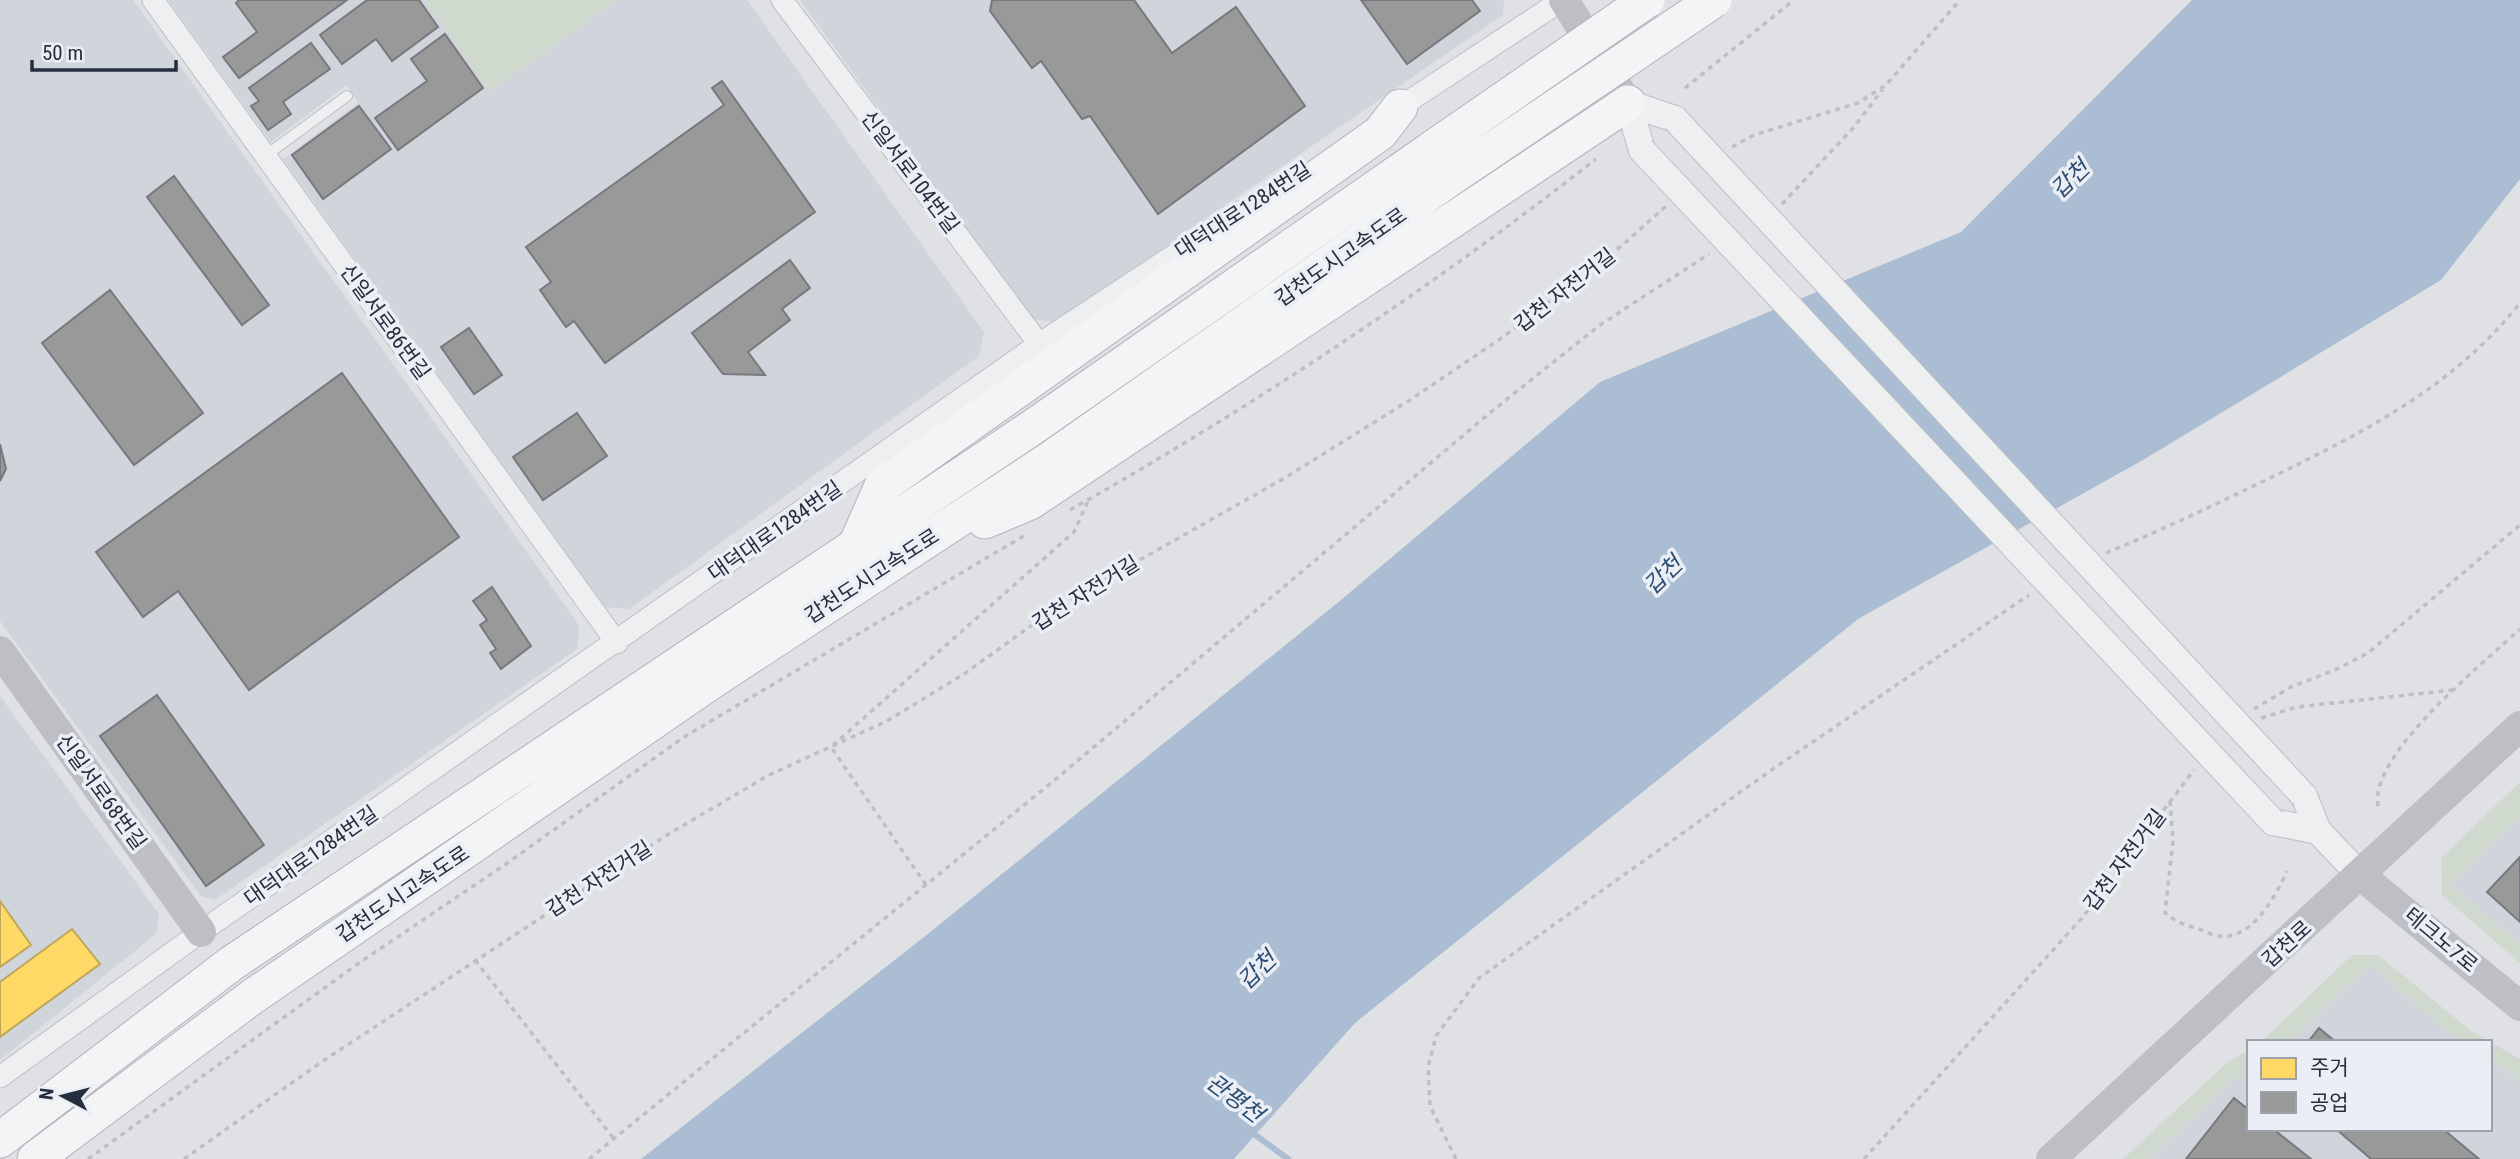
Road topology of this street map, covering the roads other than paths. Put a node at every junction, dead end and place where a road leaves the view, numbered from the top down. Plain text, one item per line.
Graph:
1 (153, 0) edge
2 (782, 0) edge
3 (1563, 0) edge
4 (1647, 0) edge
5 (1714, 0) edge
6 (347, 96) dead end
7 (1628, 103) junction
8 (1400, 107) junction
9 (265, 156) junction
10 (1039, 344) junction
11 (856, 545) junction
12 (901, 557) junction
13 (617, 643) junction
14 (0, 652) edge
15 (2520, 726) edge
16 (2318, 831) junction
17 (2360, 875) junction
18 (201, 932) junction
19 (2520, 1006) edge
20 (0, 1077) edge
21 (0, 1140) edge
22 (35, 1159) edge
23 (2051, 1159) edge

1 - 9 street, 신일서로86번길
2 - 10 street, 신일서로104번길
3 - 7 main road
3 - 8 street, 대덕대로1284번길
4 - 11 highway, 갑천도시고속도로, bridge
5 - 12 highway, 갑천도시고속도로, bridge
6 - 9 lane
7 - 12 highway
7 - 16 street, bridge
7 - 16 street, bridge
8 - 10 street, 대덕대로1284번길
8 - 11 highway
9 - 13 street, 신일서로86번길
10 - 13 street, 대덕대로1284번길
11 - 21 highway, 갑천도시고속도로
12 - 22 highway, 갑천도시고속도로
13 - 18 street, 대덕대로1284번길
14 - 18 main road, 신일서로68번길
15 - 17 main road, 갑천로
16 - 17 street
17 - 19 main road, 테크노7로
17 - 23 main road, 갑천로
18 - 20 street, 대덕대로1284번길

